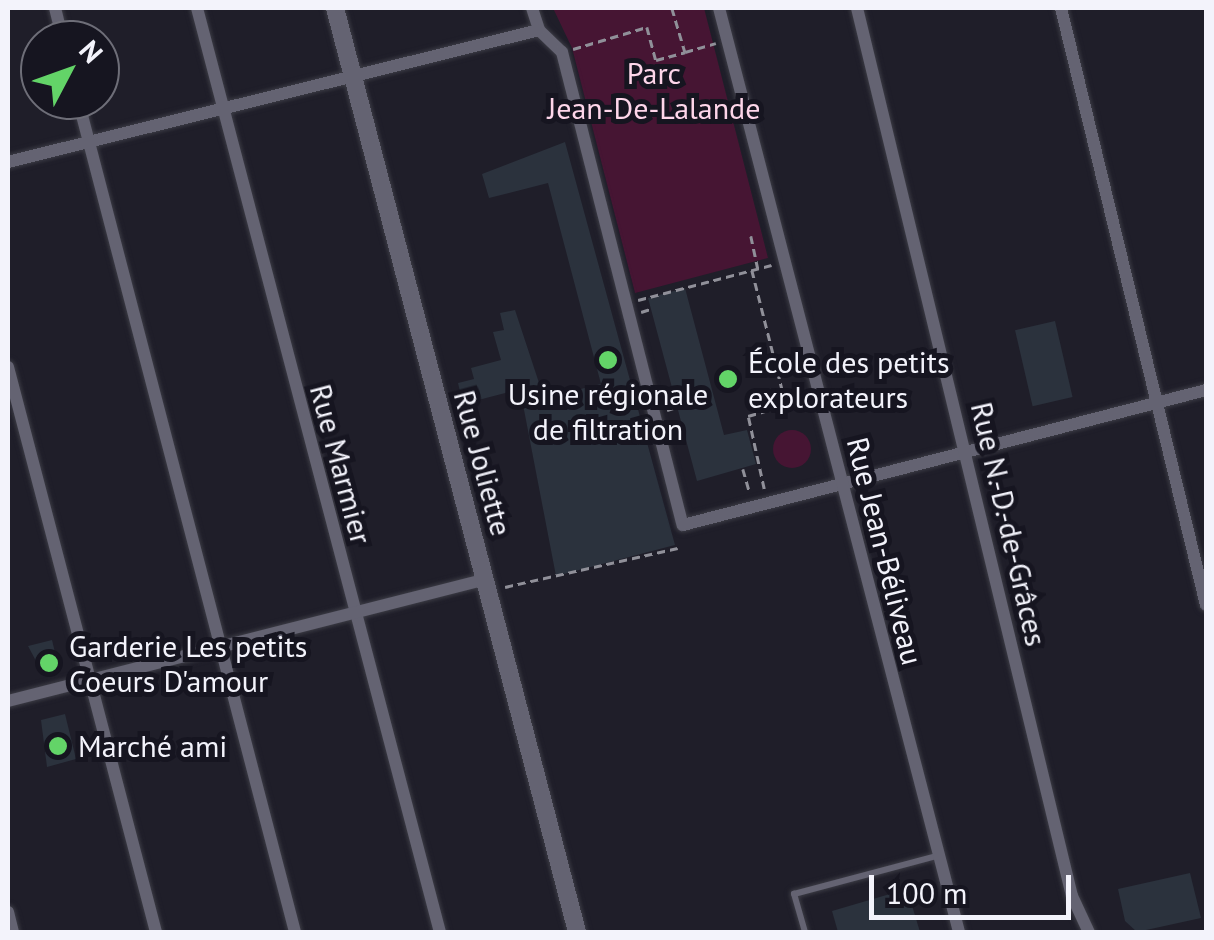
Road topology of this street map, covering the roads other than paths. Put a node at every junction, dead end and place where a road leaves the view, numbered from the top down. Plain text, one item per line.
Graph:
1 (197, 8) edge
2 (335, 8) edge
3 (532, 8) edge
4 (719, 8) edge
5 (858, 8) edge
6 (1061, 8) edge
7 (538, 30) junction
8 (353, 77) junction
9 (223, 109) junction
10 (83, 120) edge
11 (89, 142) junction
12 (8, 162) edge
13 (8, 366) edge
14 (1206, 390) edge
15 (1157, 402) junction
16 (966, 451) junction
17 (842, 483) junction
18 (485, 579) junction
19 (1206, 604) edge
20 (354, 614) junction
21 (222, 648) junction
22 (90, 680) junction
23 (8, 701) edge
24 (937, 856) junction
25 (8, 912) edge
26 (13, 932) edge
27 (156, 932) edge
28 (295, 932) edge
29 (440, 932) edge
30 (577, 932) edge
31 (805, 932) edge
32 (959, 932) edge
33 (1089, 932) edge

1 - 9 street, Rue Marmier
2 - 8 street, Rue Joliette
3 - 7 street
4 - 17 street, Rue Jean-Béliveau
5 - 16 street, Rue N.-D.-de-Grâces
6 - 15 street
7 - 8 street
7 - 17 street
8 - 9 street
8 - 18 street, Rue Joliette
9 - 11 street
9 - 20 street, Rue Marmier
10 - 11 street
11 - 12 street
11 - 21 street
13 - 22 street
14 - 15 street
15 - 16 street
15 - 19 street
16 - 17 street
16 - 33 street, Rue N.-D.-de-Grâces
17 - 24 street, Rue Jean-Béliveau
18 - 20 street
18 - 30 street, Rue Joliette
20 - 21 street
20 - 29 street, Rue Marmier
21 - 22 street
21 - 28 street
22 - 23 street
22 - 27 street
24 - 31 lane
24 - 32 street, Rue Jean-Béliveau
25 - 26 street

